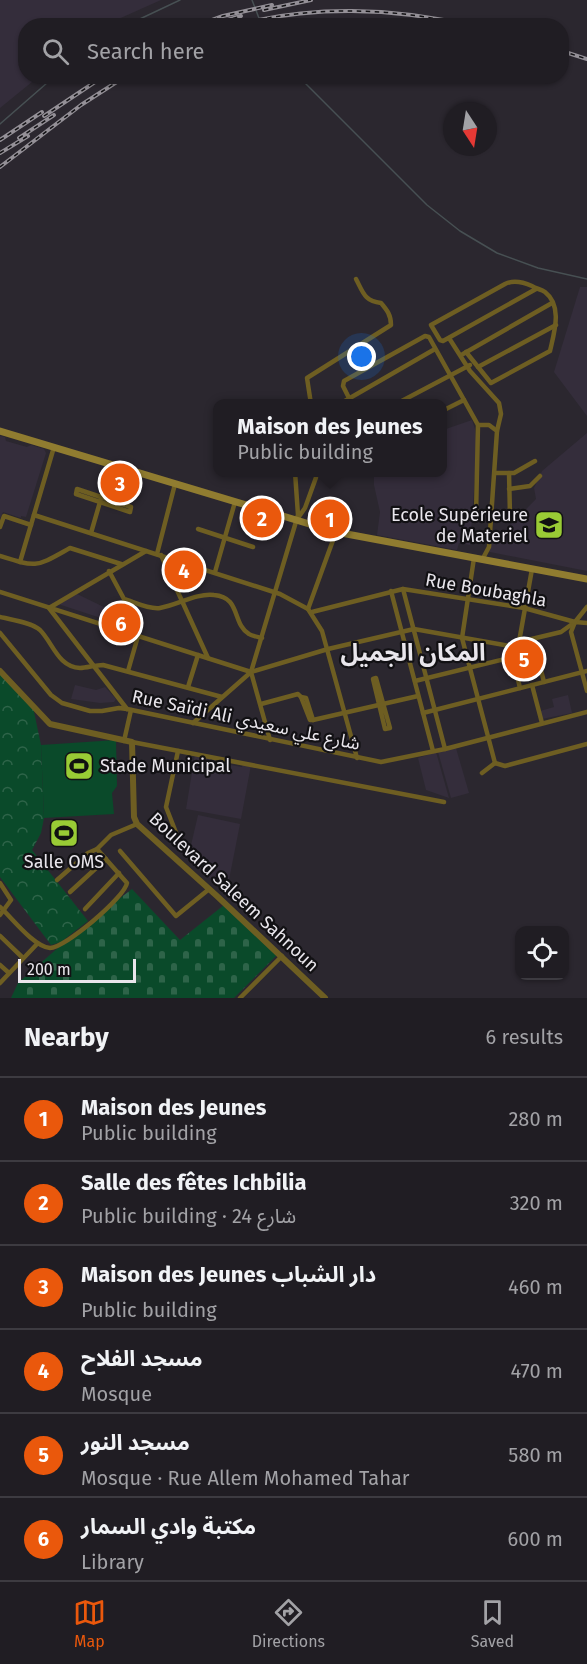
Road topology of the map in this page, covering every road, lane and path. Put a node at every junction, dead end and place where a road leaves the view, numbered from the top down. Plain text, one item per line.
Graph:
1 (356, 279) dead end
2 (536, 289) junction
3 (552, 303) junction
4 (556, 326) junction
5 (449, 338) junction
6 (435, 350) junction
7 (463, 354) junction
8 (474, 361) junction
9 (468, 367) junction
10 (478, 367) junction
11 (450, 375) junction
12 (350, 398) joint
13 (309, 399) edge
14 (405, 399) edge
15 (464, 400) junction
16 (447, 408) edge
17 (478, 424) junction
18 (0, 431) edge
19 (497, 431) junction
20 (54, 447) junction
21 (535, 461) dead end
22 (111, 464) junction
23 (495, 473) junction
24 (509, 473) junction
25 (540, 476) dead end
26 (295, 477) edge
27 (316, 477) edge
28 (175, 484) junction
29 (509, 489) junction
30 (101, 499) junction
31 (235, 502) junction
32 (34, 515) junction
33 (510, 515) dead end
34 (476, 516) dead end
35 (297, 520) junction
36 (31, 525) junction
37 (0, 527) edge
38 (198, 529) dead end
39 (336, 532) junction
40 (91, 533) junction
41 (225, 538) junction
42 (253, 547) dead end
43 (147, 550) junction
44 (159, 554) junction
45 (0, 556) edge
46 (474, 558) junction
47 (482, 560) junction
48 (20, 562) junction
49 (122, 564) junction
50 (532, 569) junction
51 (109, 571) junction
52 (215, 572) junction
53 (587, 579) edge
54 (403, 589) junction
55 (391, 591) junction
56 (0, 592) edge
57 (274, 592) junction
58 (467, 600) junction
59 (182, 602) junction
60 (587, 607) edge
61 (49, 608) junction
62 (524, 608) junction
63 (310, 611) junction
64 (0, 617) edge
65 (575, 622) junction
66 (587, 623) edge
67 (414, 629) junction
68 (402, 632) junction
69 (0, 633) edge
70 (138, 636) junction
71 (262, 638) junction
72 (462, 638) junction
73 (533, 639) junction
74 (519, 642) junction
75 (510, 646) junction
76 (328, 649) junction
77 (198, 655) junction
78 (513, 657) junction
79 (208, 658) junction
80 (93, 664) junction
81 (469, 667) junction
82 (0, 671) edge
83 (128, 671) junction
84 (584, 671) edge
85 (251, 672) junction
86 (427, 678) junction
87 (415, 681) junction
88 (544, 682) junction
89 (532, 685) junction
90 (188, 687) junction
91 (520, 688) junction
92 (587, 691) edge
93 (418, 696) junction
94 (222, 697) junction
95 (478, 699) junction
96 (261, 704) junction
97 (381, 705) junction
98 (129, 710) junction
99 (435, 710) junction
100 (587, 712) edge
101 (345, 713) junction
102 (423, 713) junction
103 (193, 723) junction
104 (542, 723) junction
105 (488, 738) junction
106 (270, 740) junction
107 (124, 741) junction
108 (132, 742) junction
109 (587, 744) edge
110 (445, 749) junction
111 (178, 751) junction
112 (433, 751) junction
113 (357, 758) junction
114 (495, 762) junction
115 (482, 773) dead end
116 (444, 802) dead end
117 (137, 824) junction
118 (182, 848) dead end
119 (97, 849) junction
120 (120, 851) dead end
121 (106, 859) junction
122 (119, 873) junction
123 (57, 880) dead end
124 (0, 883) edge
125 (208, 890) junction
126 (70, 892) dead end
127 (85, 909) dead end
128 (1, 911) edge
129 (0, 936) edge
130 (37, 944) junction
131 (282, 956) junction
132 (23, 958) junction
133 (0, 964) edge
134 (9, 973) junction
135 (0, 983) edge
136 (321, 997) edge
137 (240, 998) edge

1 - 13 street
2 - 3 street
2 - 5 street
2 - 5 street
3 - 4 street
3 - 7 street
4 - 10 street
4 - 10 street
5 - 7 street
6 - 11 street
6 - 12 street
6 - 12 street
7 - 8 street
7 - 9 street
8 - 9 street
8 - 10 street
9 - 11 street
9 - 19 street
11 - 14 street
11 - 15 street
15 - 16 street
15 - 17 street
17 - 19 street
17 - 34 street
18 - 20 main road
19 - 23 street
20 - 22 main road
20 - 32 street
21 - 24 street
22 - 28 main road
22 - 30 street
23 - 24 street
23 - 47 street
24 - 29 street
25 - 29 street
26 - 35 street
27 - 35 street
28 - 31 main road
28 - 44 street
29 - 33 street
30 - 30 street
30 - 30 street
30 - 40 street
31 - 35 main road
31 - 41 street
32 - 36 street
32 - 40 street
35 - 39 main road
35 - 57 street
36 - 37 street
36 - 48 street
38 - 41 street
39 - 46 main road
39 - 63 street
40 - 43 street
41 - 42 street
41 - 52 street
43 - 44 street
43 - 49 street
44 - 52 street
44 - 59 street
45 - 48 street
46 - 47 main road
46 - 58 street
47 - 50 main road
48 - 49 street
49 - 51 street
50 - 53 main road
50 - 62 street
51 - 59 street
51 - 61 street
52 - 57 street
54 - 55 street, Rue Boubaghla
54 - 58 street, Rue Boubaghla
54 - 67 street
55 - 63 street, Rue Boubaghla
55 - 68 street
56 - 61 street
57 - 63 street
57 - 71 street
58 - 62 street, Rue Boubaghla
58 - 72 street
59 - 71 street
59 - 79 street
60 - 65 street
61 - 70 street
61 - 80 street
62 - 65 street, Rue Boubaghla
62 - 74 street
63 - 76 street
64 - 80 street
65 - 66 street, Rue Boubaghla
65 - 73 street
65 - 84 street
67 - 68 street
67 - 72 street
67 - 86 street
68 - 76 street
68 - 87 street
69 - 98 street, Rue Saïdi Ali شارع علي سعيدي
70 - 77 street
70 - 83 street
71 - 85 street
72 - 75 street
72 - 81 street
73 - 74 street
73 - 88 street
74 - 75 street
75 - 78 street
76 - 85 street
76 - 101 street
77 - 79 street
77 - 90 street
78 - 81 street
78 - 91 street
79 - 85 street
80 - 83 street
80 - 98 street
81 - 86 street
81 - 95 street
82 - 107 street
83 - 90 street
84 - 88 street
84 - 92 street
85 - 94 street
85 - 96 street
86 - 87 street
86 - 99 street
87 - 93 street
88 - 89 street
89 - 91 street
89 - 104 street
90 - 94 street
91 - 95 street
93 - 97 street
93 - 102 street
94 - 103 street
95 - 99 street
95 - 105 street
96 - 101 street
96 - 106 street
97 - 97 street
97 - 101 street
98 - 103 street, Rue Saïdi Ali شارع علي سعيدي
98 - 107 street
99 - 102 street
99 - 110 street
100 - 104 street, Rue Saïdi Ali شارع علي سعيدي
101 - 113 street
102 - 112 street
103 - 106 street, Rue Saïdi Ali شارع علي سعيدي
104 - 105 street, Rue Saïdi Ali شارع علي سعيدي
105 - 110 street, Rue Saïdi Ali شارع علي سعيدي
105 - 114 street
106 - 113 street, Rue Saïdi Ali شارع علي سعيدي
107 - 108 street
108 - 111 street
108 - 117 street, Boulevard Saleem Sahnoun
109 - 114 street
110 - 112 street, Rue Saïdi Ali شارع علي سعيدي
111 - 116 street
111 - 118 street
112 - 113 street, Rue Saïdi Ali شارع علي سعيدي
114 - 115 street
117 - 119 street
117 - 125 street, Boulevard Saleem Sahnoun
119 - 121 street
119 - 123 street
120 - 125 street
121 - 122 street
121 - 126 street
122 - 127 street
122 - 130 street
124 - 128 street
125 - 131 street, Boulevard Saleem Sahnoun
128 - 130 street
129 - 132 street
130 - 132 street
131 - 136 street, Boulevard Saleem Sahnoun
131 - 137 street
132 - 134 street
133 - 134 street
134 - 135 street

